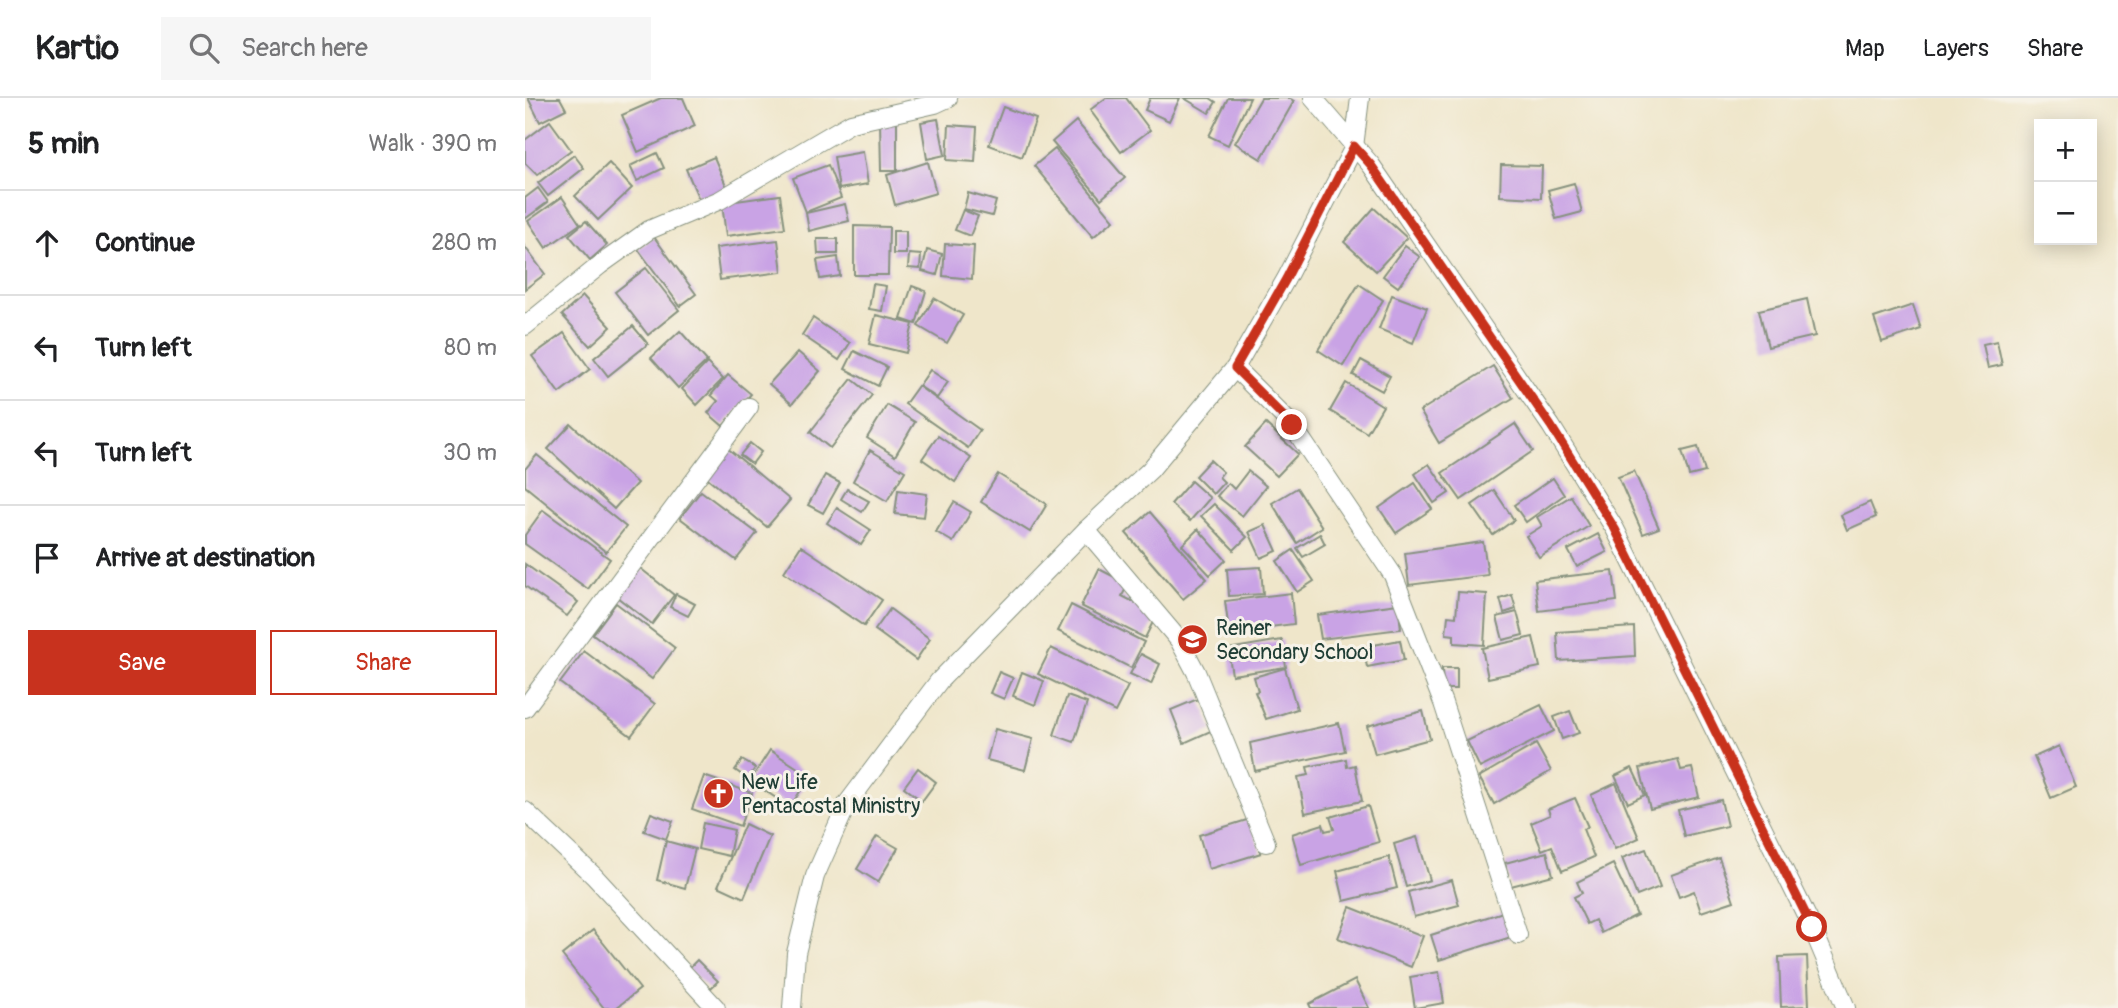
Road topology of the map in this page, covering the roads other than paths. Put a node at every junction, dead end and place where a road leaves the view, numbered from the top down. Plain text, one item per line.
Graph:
1 (948, 98) edge
2 (1313, 98) edge
3 (1360, 98) edge
4 (1354, 146) junction
5 (525, 326) edge
6 (1235, 368) junction
7 (749, 407) dead end
8 (1086, 530) junction
9 (525, 708) edge
10 (525, 811) edge
11 (1266, 843) dead end
12 (1518, 935) dead end
13 (716, 1008) edge
14 (792, 1008) edge
15 (1846, 1008) edge

1 - 5 street
2 - 4 street
3 - 4 street
4 - 6 street
4 - 15 street
6 - 8 street
6 - 12 street
7 - 9 street
8 - 11 street
8 - 14 street
10 - 13 street

